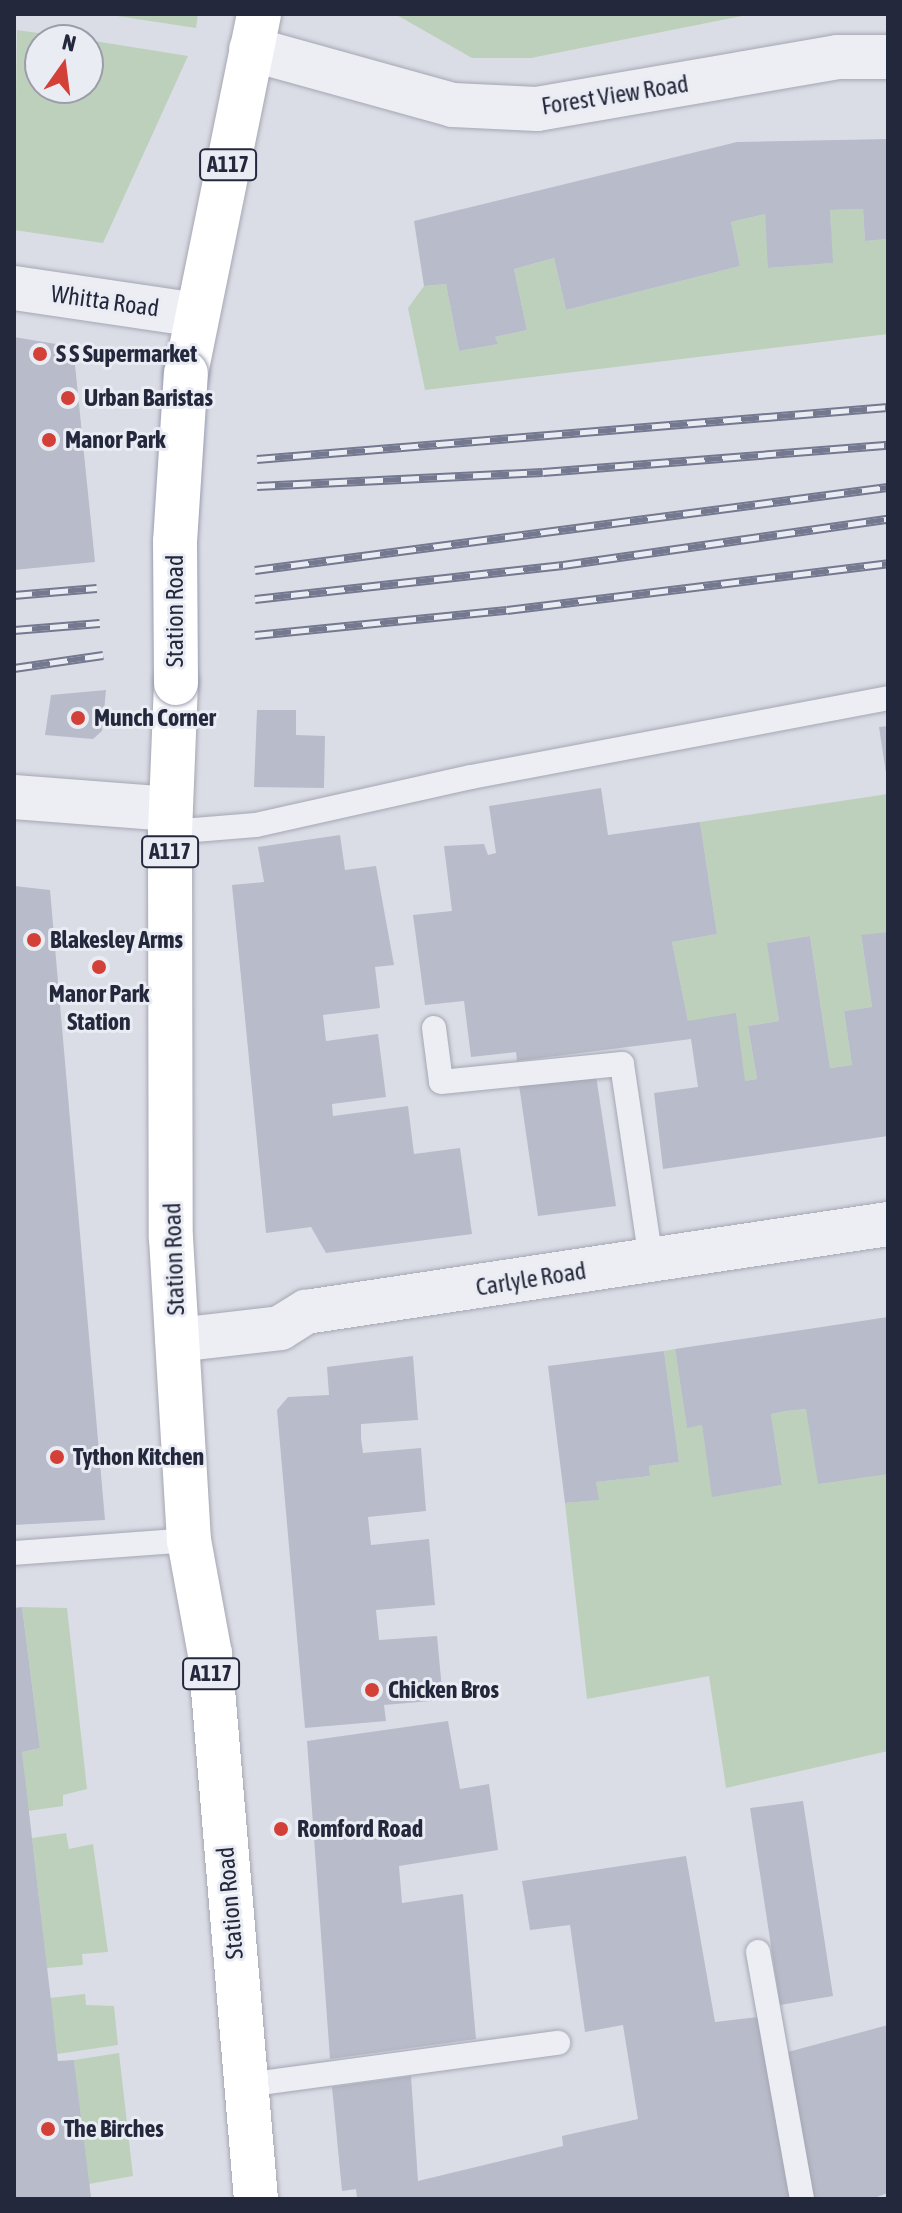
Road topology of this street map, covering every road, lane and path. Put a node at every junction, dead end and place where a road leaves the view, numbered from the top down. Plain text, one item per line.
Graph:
1 (255, 31) edge
2 (888, 57) edge
3 (14, 288) edge
4 (196, 315) junction
5 (888, 698) edge
6 (14, 797) edge
7 (170, 820) junction
8 (434, 1028) dead end
9 (888, 1224) edge
10 (651, 1261) junction
11 (177, 1340) junction
12 (189, 1540) junction
13 (14, 1553) edge
14 (758, 1952) dead end
15 (558, 2043) dead end
16 (246, 2085) junction
17 (256, 2199) edge
18 (802, 2199) edge

1 - 2 street, Forest View Road
1 - 4 main road, A117
3 - 4 street, Whitta Road
4 - 7 main road, Station Road / A117, bridge
5 - 7 lane
6 - 7 street
7 - 11 main road, Station Road / A117
8 - 10 lane
9 - 10 street, Carlyle Road
10 - 11 street, Carlyle Road
11 - 12 main road, Station Road / A117
12 - 13 lane
12 - 16 main road, Station Road / A117
14 - 18 lane
15 - 16 lane
16 - 17 main road, Station Road / A117

